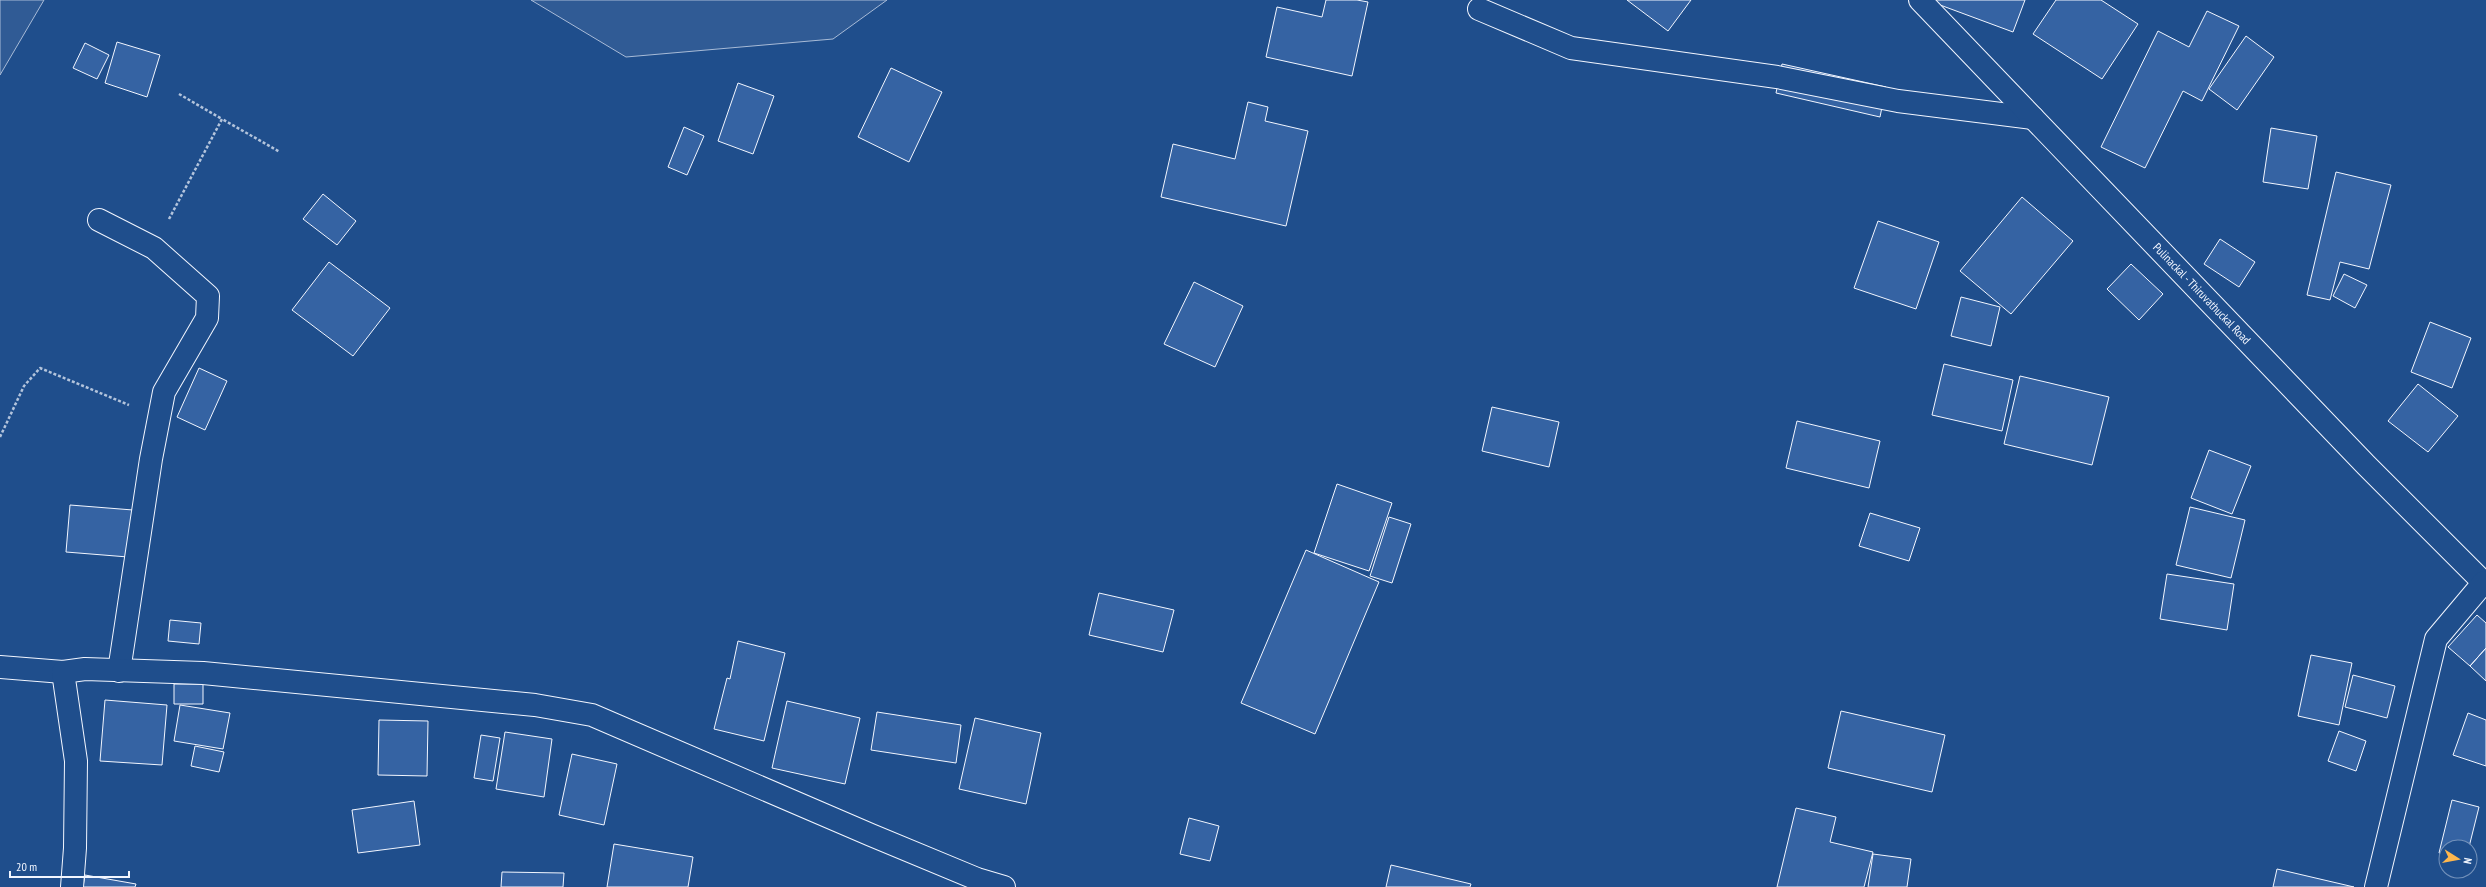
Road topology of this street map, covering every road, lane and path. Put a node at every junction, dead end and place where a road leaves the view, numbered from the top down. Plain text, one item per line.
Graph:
1 (1920, 0) edge
2 (1479, 9) dead end
3 (179, 94) dead end
4 (2033, 118) junction
5 (222, 119) junction
6 (280, 152) dead end
7 (99, 220) dead end
8 (154, 248) junction
9 (159, 418) junction
10 (0, 437) edge
11 (2485, 583) edge
12 (0, 667) edge
13 (119, 670) junction
14 (63, 672) junction
15 (72, 887) edge
16 (1004, 887) edge
17 (2376, 887) edge

1 - 4 street, Pulinackal - Thiruvathuckal Road
2 - 4 street
3 - 5 path
4 - 11 street, Pulinackal - Thiruvathuckal Road
5 - 6 path
5 - 8 path
7 - 8 street
8 - 9 street
9 - 10 path
9 - 13 street
11 - 17 street
12 - 14 street
13 - 14 street
13 - 16 street
14 - 15 street

